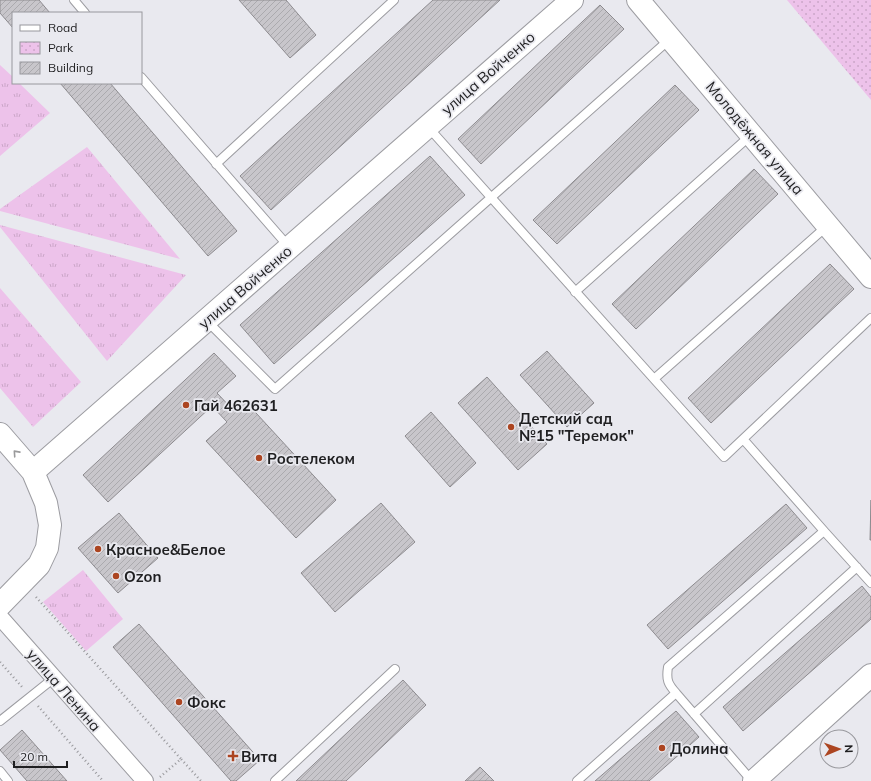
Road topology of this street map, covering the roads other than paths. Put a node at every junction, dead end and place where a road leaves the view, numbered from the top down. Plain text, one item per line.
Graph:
1 (74, 0) edge
2 (394, 0) edge
3 (572, 0) edge
4 (638, 0) edge
5 (84, 12) edge
6 (671, 38) junction
7 (142, 78) edge
8 (428, 126) junction
9 (752, 135) junction
10 (216, 164) junction
11 (491, 198) junction
12 (828, 225) junction
13 (289, 248) junction
14 (871, 276) edge
15 (575, 292) junction
16 (871, 318) edge
17 (206, 320) junction
18 (654, 379) junction
19 (0, 434) edge
20 (743, 439) junction
21 (33, 472) junction
22 (824, 530) junction
23 (857, 567) junction
24 (871, 583) edge
25 (0, 605) edge
26 (0, 617) edge
27 (395, 669) dead end
28 (871, 675) edge
29 (54, 678) junction
30 (676, 693) junction
31 (694, 714) junction
32 (0, 721) edge
33 (0, 771) edge
34 (8, 781) edge
35 (144, 781) edge
36 (275, 781) edge
37 (577, 781) edge
38 (753, 781) edge

1 - 5 lane
2 - 10 lane
3 - 8 main road, улица Войченко
4 - 6 main road, Молодёжная улица
6 - 9 main road, Молодёжная улица
6 - 11 lane
7 - 10 lane
8 - 11 lane
8 - 13 main road, улица Войченко
9 - 12 main road, Молодёжная улица
9 - 15 lane
10 - 13 lane
11 - 15 lane
11 - 17 lane
12 - 14 main road, Молодёжная улица
12 - 18 lane
13 - 17 main road, улица Войченко
15 - 18 lane
16 - 20 lane
17 - 21 main road, улица Войченко
18 - 20 lane
21 -> 19 main road
20 - 22 lane
21 - 25 main road
22 - 23 lane
22 - 30 lane
23 - 24 lane
23 - 31 lane
26 - 29 street, улица Ленина
27 - 36 lane
28 - 38 main road
29 - 32 lane
29 - 35 street, улица Ленина
30 - 31 lane
30 - 37 lane
31 - 38 lane
33 - 34 lane

